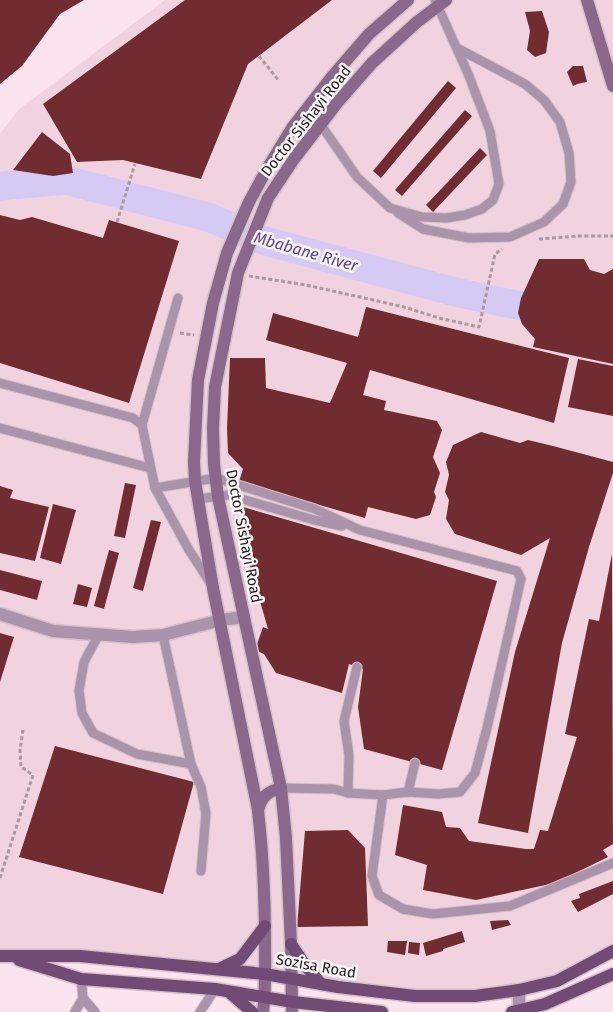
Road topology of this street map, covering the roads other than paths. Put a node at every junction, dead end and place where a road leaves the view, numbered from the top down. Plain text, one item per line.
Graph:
1 (408, 0) edge
2 (587, 0) edge
3 (440, 2) edge
4 (457, 48) junction
5 (613, 86) edge
6 (304, 113) junction
7 (320, 125) junction
8 (390, 208) junction
9 (178, 298) dead end
10 (0, 382) edge
11 (142, 426) junction
12 (0, 428) edge
13 (150, 468) junction
14 (216, 478) junction
15 (195, 481) junction
16 (155, 488) junction
17 (218, 497) junction
18 (198, 499) junction
19 (360, 530) junction
20 (213, 588) junction
21 (0, 614) edge
22 (244, 617) junction
23 (221, 620) junction
24 (99, 634) junction
25 (163, 635) junction
26 (357, 667) dead end
27 (415, 763) dead end
28 (191, 764) junction
29 (281, 788) junction
30 (408, 792) junction
31 (348, 794) junction
32 (383, 795) junction
33 (258, 810) junction
34 (613, 863) edge
35 (201, 871) dead end
36 (265, 926) junction
37 (613, 942) edge
38 (291, 944) junction
39 (610, 952) edge
40 (3, 956) edge
41 (219, 969) junction
42 (265, 974) junction
43 (613, 974) edge
44 (292, 978) junction
45 (81, 979) junction
46 (321, 984) junction
47 (215, 989) junction
48 (519, 990) junction
49 (228, 991) junction
50 (265, 997) junction
51 (83, 998) junction
52 (293, 1007) edge
53 (332, 1010) edge
54 (75, 1012) edge
55 (95, 1012) edge
56 (200, 1012) edge
57 (252, 1012) edge
58 (263, 1012) edge
59 (382, 1012) edge
60 (517, 1012) edge

1 - 6 main road, Doctor Sishayi Road
2 - 5 main road
3 - 4 lane
3 - 7 main road, Doctor Sishayi Road
4 - 8 lane
4 - 8 lane
6 - 7 lane
6 - 15 main road, Doctor Sishayi Road
7 - 8 lane
7 - 14 main road, Doctor Sishayi Road
9 - 11 lane
10 - 11 lane
11 - 13 lane
12 - 13 lane
13 - 16 lane
14 - 15 lane
14 - 17 main road, Doctor Sishayi Road
14 - 19 lane
15 - 16 lane
15 - 18 main road, Doctor Sishayi Road
16 - 20 lane
17 - 18 lane
17 - 19 lane
17 - 22 main road, Doctor Sishayi Road
18 - 20 main road, Doctor Sishayi Road
19 - 30 lane
20 - 23 main road, Doctor Sishayi Road
21 - 24 street
22 - 23 street
22 - 29 main road, Doctor Sishayi Road
23 - 25 street
23 - 33 main road, Doctor Sishayi Road
24 - 25 street
24 - 28 lane
25 - 28 lane
26 - 31 lane
27 - 30 lane
28 - 35 lane
29 - 31 lane
29 - 33 main road
29 - 38 main road, Doctor Sishayi Road
30 - 32 lane
31 - 32 lane
32 - 34 lane
33 - 36 main road, Doctor Sishayi Road
36 - 41 main road
36 - 42 main road, Doctor Sishayi Road
37 - 39 lane
38 - 44 main road, Doctor Sishayi Road
38 - 46 main road
39 - 48 main road, Sozisa Road
40 - 41 main road, Sozisa Road
40 - 45 main road, Sozisa Road
41 - 42 main road, Sozisa Road
42 - 44 main road, Sozisa Road
42 - 50 main road, Doctor Sishayi Road
43 - 60 main road
44 - 46 main road, Sozisa Road
44 - 52 main road, Doctor Sishayi Road
45 - 47 main road, Sozisa Road
45 - 51 lane
46 - 48 main road, Sozisa Road
47 - 49 main road, Sozisa Road
47 - 56 lane
48 - 60 street
49 - 50 main road, Sozisa Road
49 - 57 main road
50 - 52 main road, Sozisa Road
50 - 58 main road, Doctor Sishayi Road
51 - 54 lane
51 - 55 lane
52 - 53 main road, Sozisa Road
53 - 59 main road, Sozisa Road

